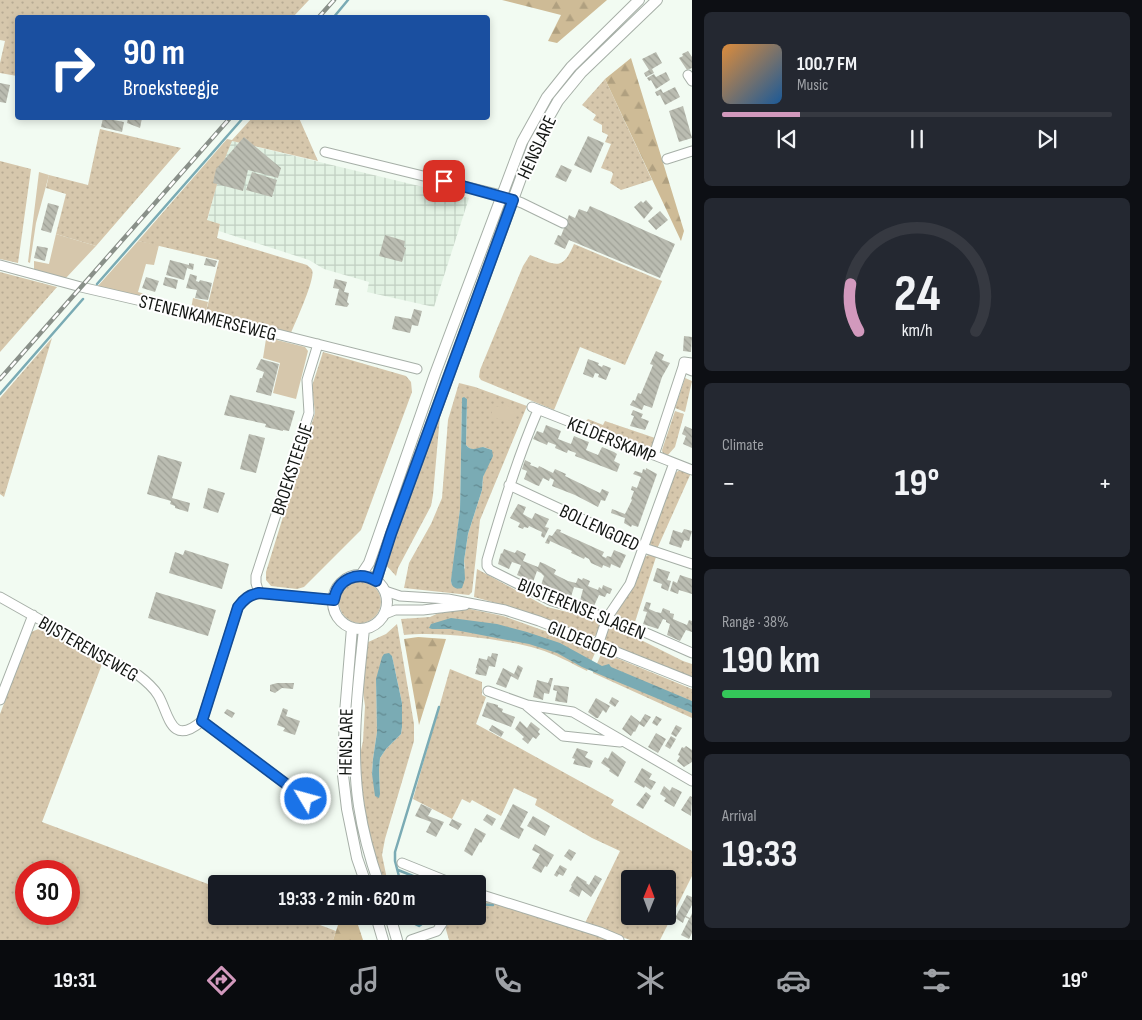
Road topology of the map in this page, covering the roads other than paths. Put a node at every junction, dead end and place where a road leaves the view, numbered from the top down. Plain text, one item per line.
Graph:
1 (639, 0) edge
2 (657, 0) edge
3 (692, 151) edge
4 (325, 152) dead end
5 (667, 159) dead end
6 (501, 196) junction
7 (513, 200) junction
8 (563, 223) dead end
9 (0, 264) edge
10 (318, 344) junction
11 (692, 363) edge
12 (417, 369) dead end
13 (688, 369) edge
14 (535, 408) joint
15 (654, 455) junction
16 (674, 463) junction
17 (692, 470) edge
18 (509, 485) junction
19 (644, 548) junction
20 (692, 564) edge
21 (361, 575) junction
22 (376, 581) junction
23 (385, 591) junction
24 (259, 593) junction
25 (0, 597) edge
26 (334, 600) junction
27 (472, 605) junction
28 (385, 614) junction
29 (33, 615) junction
30 (607, 618) junction
31 (352, 628) junction
32 (364, 629) junction
33 (598, 645) junction
34 (692, 653) edge
35 (692, 682) edge
36 (488, 691) dead end
37 (0, 700) edge
38 (526, 706) junction
39 (202, 721) junction
40 (624, 742) junction
41 (692, 781) edge
42 (306, 799) dead end
43 (402, 863) dead end
44 (363, 875) edge
45 (376, 875) edge
46 (432, 875) edge
47 (486, 896) edge
48 (379, 925) edge
49 (393, 925) edge
50 (441, 925) edge
51 (383, 940) edge
52 (398, 940) edge
53 (411, 940) edge
54 (619, 940) edge

1 - 6 street, HENSLARE
2 - 7 street, HENSLARE
3 - 5 street
4 - 6 street
6 - 7 street
6 - 21 street, HENSLARE
7 - 8 street
7 - 22 street, HENSLARE
9 - 10 street, STENENKAMERSEWEG
10 - 12 street, STENENKAMERSEWEG
10 - 24 street, BROEKSTEEGJE
11 - 13 street
13 - 15 street
14 - 15 street, KELDERSKAMP
14 - 18 street, BIJSTERENSE SLAGEN
15 - 16 street, KELDERSKAMP
16 - 17 street, KELDERSKAMP
16 - 19 street
18 - 19 street, BOLLENGOED
18 - 30 street, BIJSTERENSE SLAGEN
19 - 20 street, BOLLENGOED
19 - 30 street
21 - 22 street
21 - 26 street
22 - 23 street
23 - 27 street, GILDEGOED
23 - 28 street
24 - 26 street
24 - 39 street
25 - 29 street, BIJSTERENSEWEG
26 - 31 street
27 - 28 street, GILDEGOED
27 - 33 street, GILDEGOED
28 - 32 street
29 - 37 street
29 - 39 street, BIJSTERENSEWEG
30 - 33 street
30 - 34 street, BIJSTERENSE SLAGEN
31 - 32 street
31 - 44 street, HENSLARE
32 - 45 street, HENSLARE
33 - 35 street, GILDEGOED
36 - 38 street
38 - 40 street
38 - 40 street
39 - 42 street
40 - 41 street
43 - 46 street
47 - 54 street
48 - 51 street
49 - 52 street
50 - 53 street

